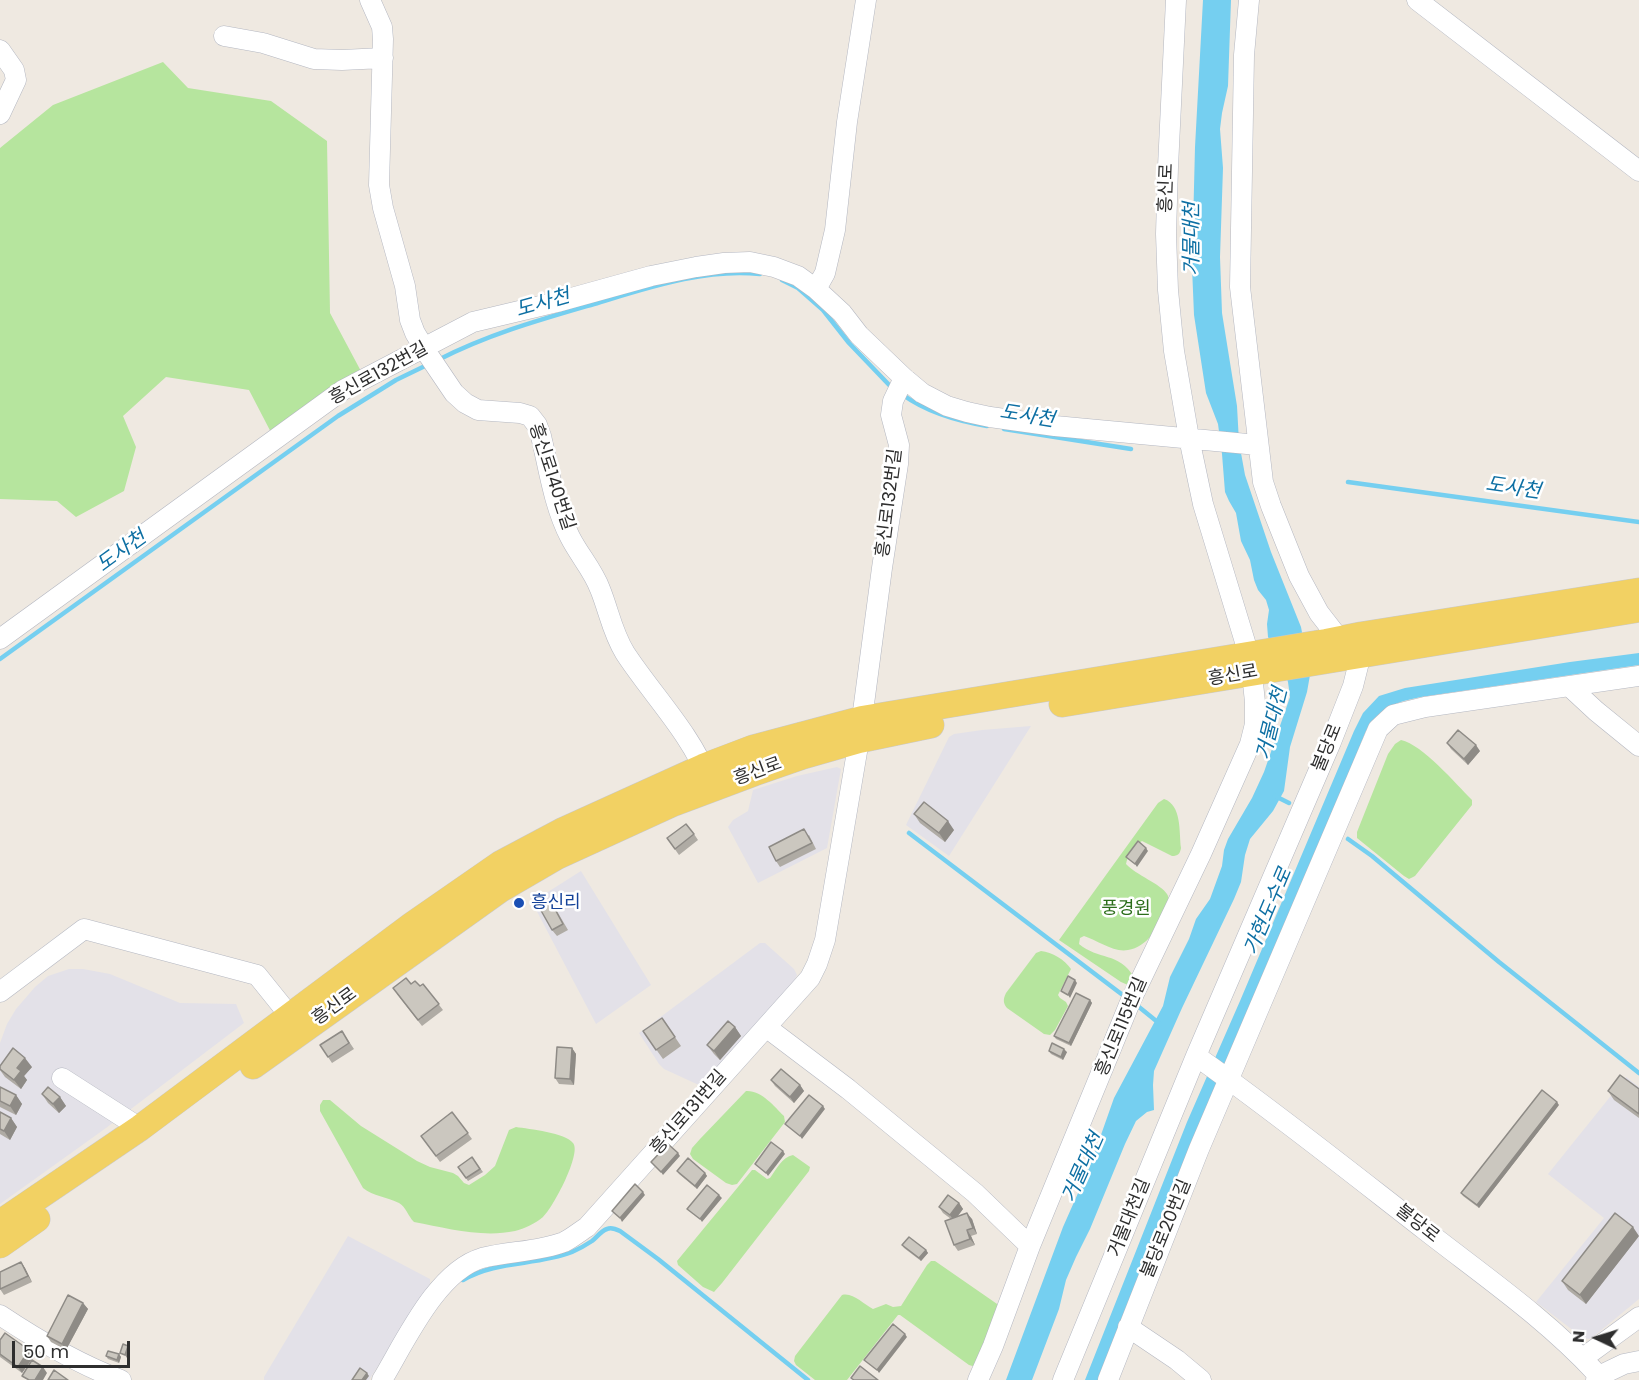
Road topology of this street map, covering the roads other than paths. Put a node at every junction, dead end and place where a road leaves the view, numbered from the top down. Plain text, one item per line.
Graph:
1 (370, 0) edge
2 (866, 0) edge
3 (1176, 0) edge
4 (1249, 0) edge
5 (1417, 0) edge
6 (225, 36) dead end
7 (0, 50) edge
8 (383, 58) junction
9 (0, 114) edge
10 (1639, 171) edge
11 (816, 289) junction
12 (430, 357) junction
13 (899, 388) junction
14 (1195, 439) junction
15 (1254, 444) junction
16 (1639, 591) edge
17 (1639, 609) edge
18 (0, 639) edge
19 (1343, 646) junction
20 (1254, 663) junction
21 (1639, 676) edge
22 (1569, 686) junction
23 (860, 729) junction
24 (1639, 746) edge
25 (708, 778) junction
26 (0, 992) edge
27 (290, 1016) junction
28 (766, 1027) junction
29 (1196, 1056) junction
30 (62, 1078) dead end
31 (1229, 1080) junction
32 (140, 1128) junction
33 (0, 1223) edge
34 (0, 1245) edge
35 (1030, 1246) junction
36 (0, 1315) edge
37 (1639, 1317) edge
38 (1128, 1327) junction
39 (1583, 1358) junction
40 (1639, 1361) edge
41 (391, 1376) edge
42 (1598, 1378) edge
43 (121, 1380) edge
44 (978, 1380) edge
45 (1063, 1380) edge
46 (1108, 1380) edge
47 (1201, 1380) edge

1 - 8 street, 흥신로140번길
2 - 11 street
3 - 14 street, 흥신로
4 - 15 street
5 - 10 street
6 - 8 street
7 - 9 street
8 - 12 street, 흥신로140번길
11 - 12 street, 흥신로132번길
11 - 13 street, 흥신로132번길
12 - 18 street, 흥신로132번길
12 - 25 street, 흥신로140번길
13 - 14 street
13 - 23 street, 흥신로132번길
14 - 15 street
14 - 20 street, 흥신로
15 - 19 street
16 - 19 main road, 흥신로
17 - 19 main road, 흥신로
19 - 20 main road, 흥신로
19 - 29 street, 불당로
20 - 23 main road, 흥신로
20 - 35 street, 흥신로115번길
21 - 22 street, 불당로20번길
22 - 24 street
22 - 31 street, 불당로20번길
23 - 25 main road, 흥신로
23 - 28 street, 흥신로131번길
25 - 27 main road, 흥신로
25 - 34 main road, 흥신로
26 - 27 street
27 - 32 main road, 흥신로
28 - 35 street
28 - 41 street, 흥신로131번길
29 - 31 street, 불당로
29 - 45 street, 거물대천길
30 - 32 street
31 - 38 street, 불당로20번길
31 - 39 street, 불당로
32 - 33 main road, 흥신로
35 - 44 street, 흥신로115번길
36 - 43 street
37 - 39 street
38 - 46 street, 불당로20번길
38 - 47 street
39 - 42 street, 불당로
40 - 42 street, 불당로

